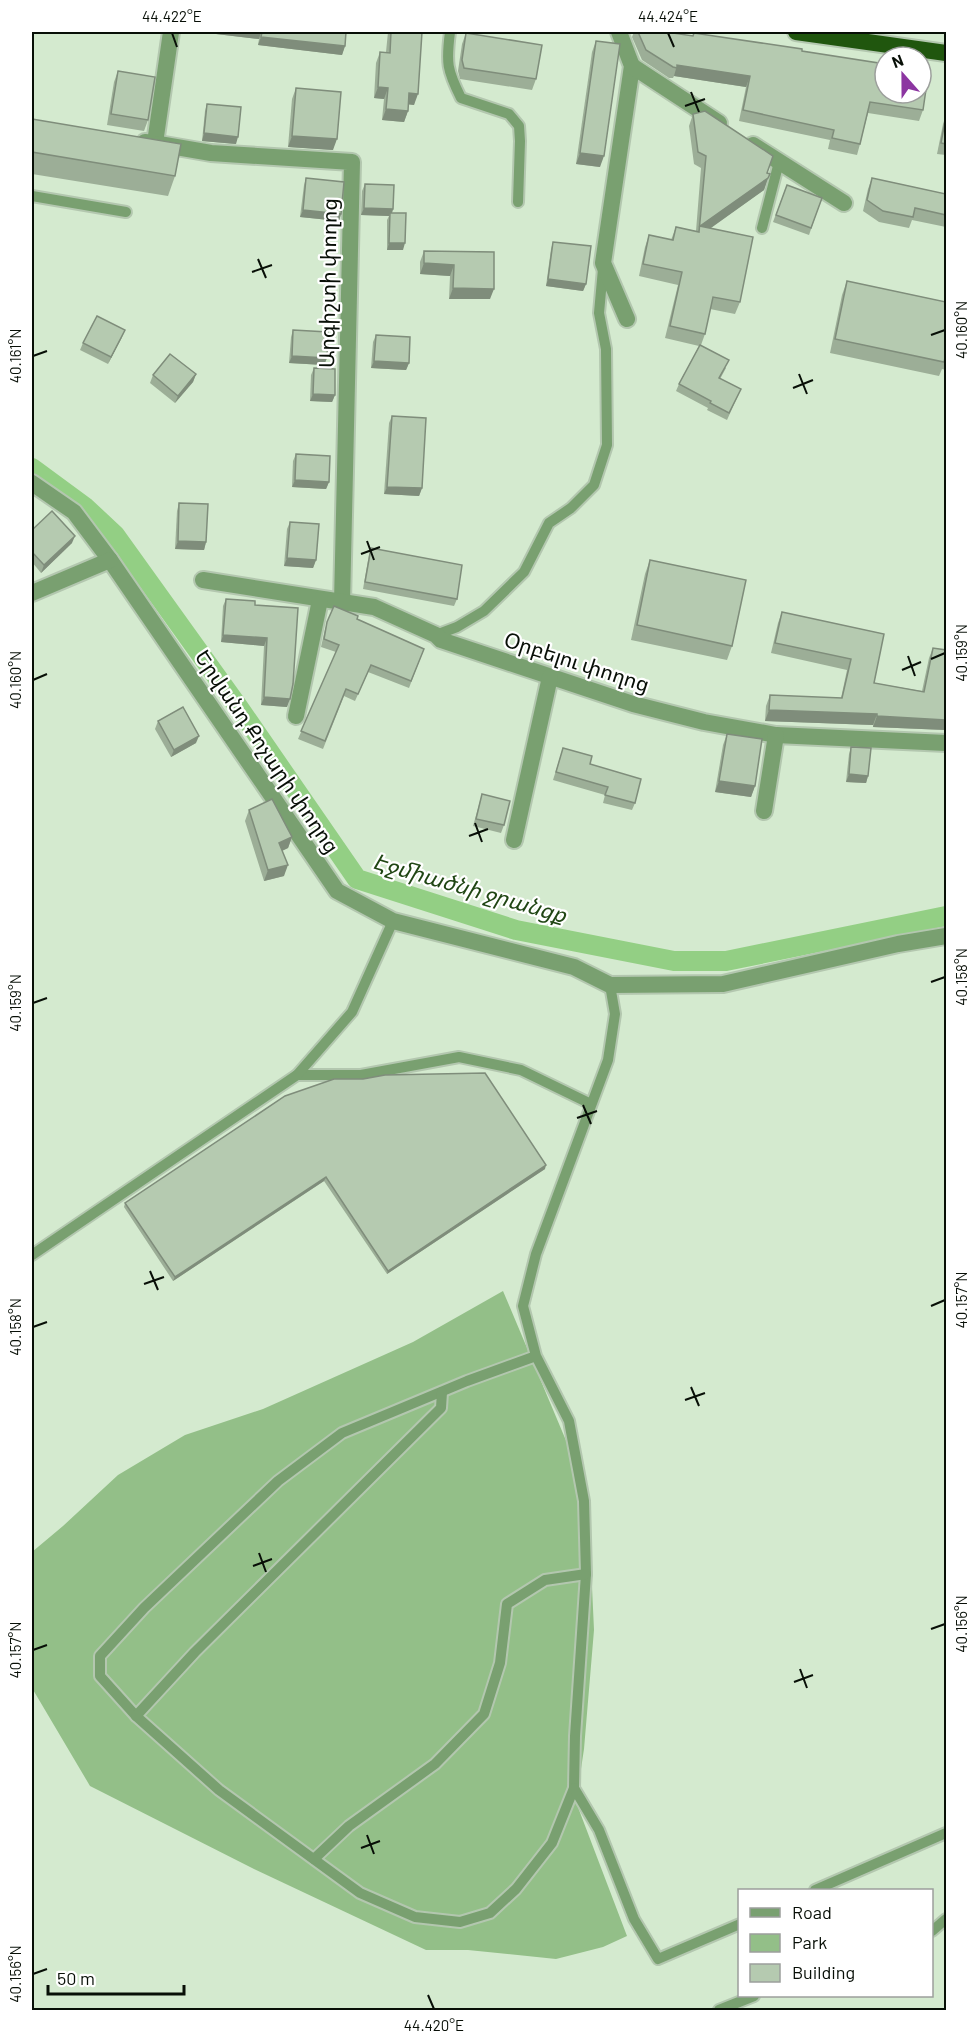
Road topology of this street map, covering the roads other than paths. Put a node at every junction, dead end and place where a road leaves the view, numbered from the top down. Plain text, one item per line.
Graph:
1 (171, 32) edge
2 (450, 32) edge
3 (619, 32) edge
4 (796, 32) edge
5 (946, 53) edge
6 (632, 66) junction
7 (132, 140) edge
8 (155, 143) junction
9 (779, 162) junction
10 (32, 196) edge
11 (518, 202) dead end
12 (844, 203) dead end
13 (126, 212) dead end
14 (762, 228) dead end
15 (603, 262) junction
16 (627, 319) dead end
17 (32, 483) edge
18 (110, 560) junction
19 (203, 580) dead end
20 (32, 593) edge
21 (320, 600) junction
22 (342, 603) junction
23 (436, 635) junction
24 (550, 677) junction
25 (296, 716) dead end
26 (776, 735) junction
27 (946, 743) edge
28 (764, 811) dead end
29 (514, 840) dead end
30 (393, 921) junction
31 (946, 936) edge
32 (610, 985) junction
33 (297, 1075) junction
34 (591, 1104) junction
35 (32, 1255) edge
36 (536, 1356) junction
37 (442, 1392) junction
38 (586, 1574) junction
39 (136, 1716) junction
40 (574, 1788) junction
41 (946, 1833) edge
42 (314, 1859) junction
43 (817, 1889) edge
44 (946, 1919) edge
45 (738, 1925) edge
46 (933, 1930) edge
47 (749, 1997) edge
48 (719, 2010) edge

1 - 8 street
2 - 11 lane
3 - 6 street
4 - 5 highway
6 - 9 street
6 - 15 street
7 - 8 street
8 - 22 street, Արգիշտի փողոց
9 - 12 street
9 - 14 lane
10 - 13 lane
15 - 16 street
15 - 23 lane
17 - 18 street, Երվանդ Քոչարի փողոց
18 - 20 street
18 - 30 street, Երվանդ Քոչարի փողոց
19 - 21 street, Օրբելու փողոց
21 - 22 street, Օրբելու փողոց
21 - 25 street
22 - 23 street, Օրբելու փողոց
23 - 24 street, Օրբելու փողոց
24 - 26 street, Օրբելու փողոց
24 - 29 street
26 - 27 street, Օրբելու փողոց
26 - 28 street
30 - 32 street, Երվանդ Քոչարի փողոց
30 - 33 lane
31 - 32 street, Երվանդ Քոչարի փողոց
32 - 34 lane
33 - 34 lane
33 - 35 lane
34 - 36 lane
36 - 37 lane
36 - 38 lane
37 - 39 lane
37 - 39 lane
38 - 40 lane
38 - 42 lane
39 - 42 lane
40 - 42 lane
40 - 45 lane
41 - 43 lane
44 - 46 lane
47 - 48 lane

